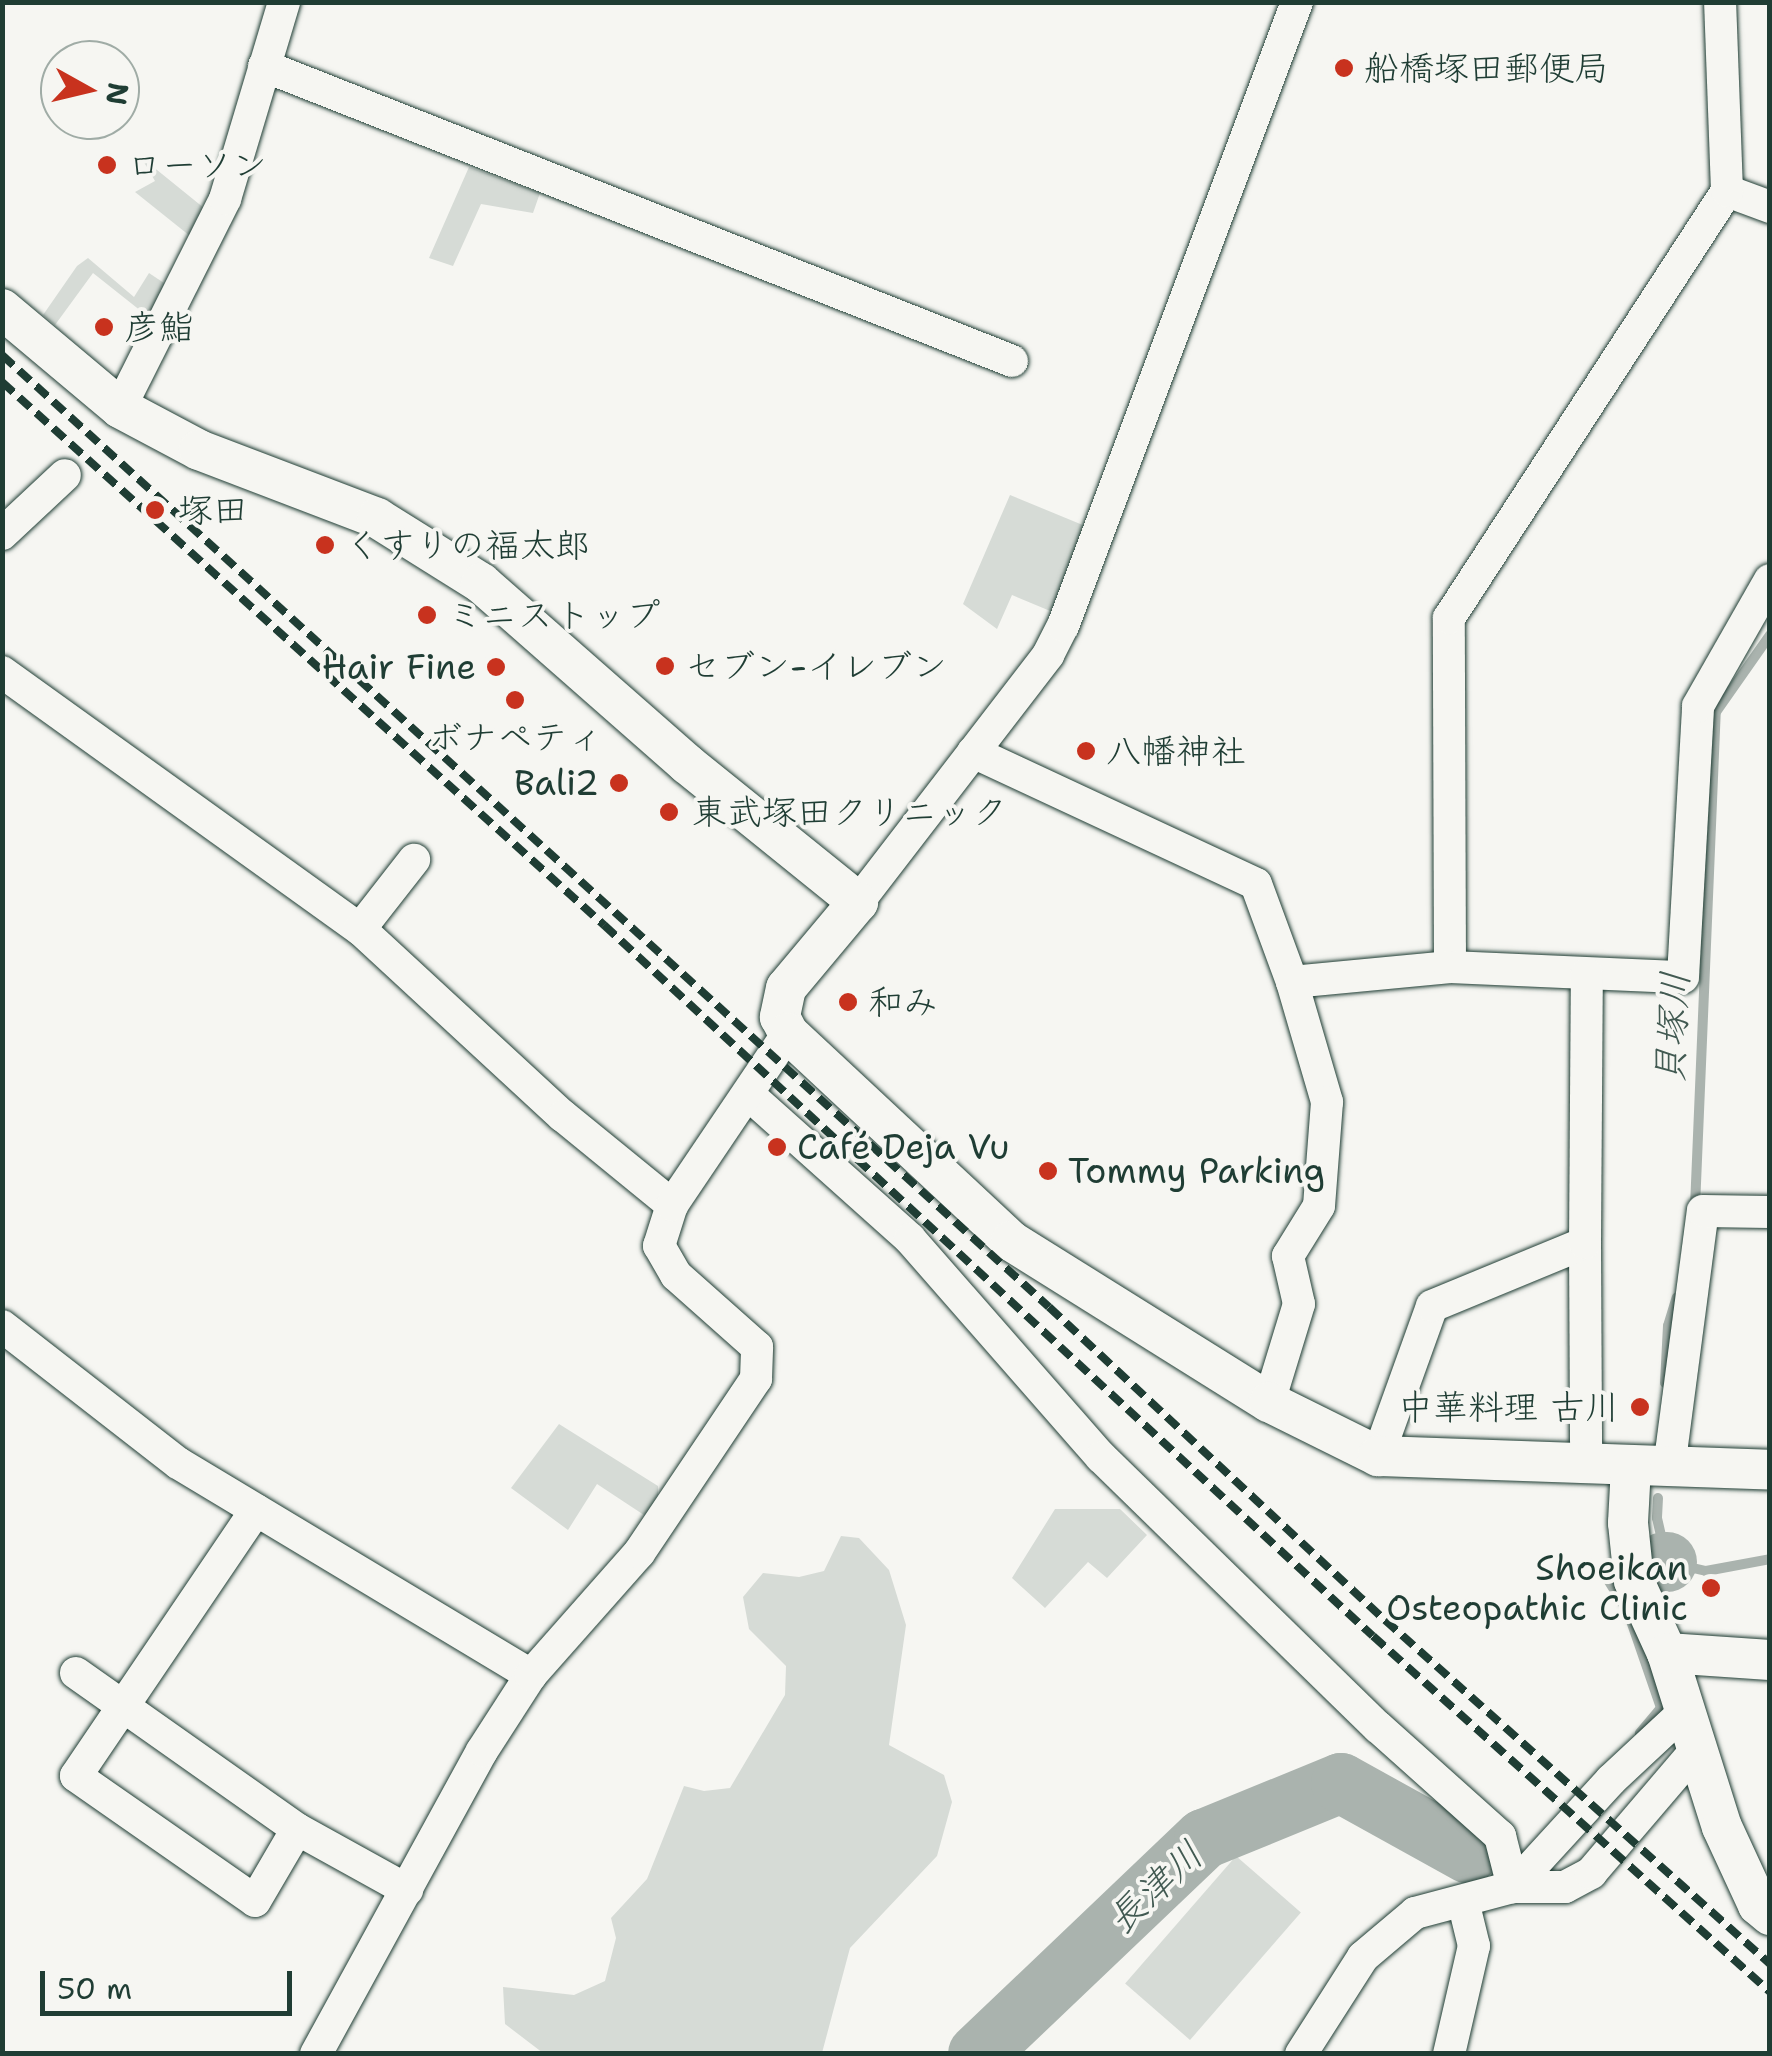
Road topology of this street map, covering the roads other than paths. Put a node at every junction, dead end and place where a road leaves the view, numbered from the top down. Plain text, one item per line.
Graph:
1 (284, 2) edge
2 (1297, 2) edge
3 (1720, 2) edge
4 (264, 66) junction
5 (1727, 191) junction
6 (1770, 207) edge
7 (2, 309) edge
8 (1012, 362) dead end
9 (120, 408) junction
10 (65, 476) dead end
11 (2, 534) edge
12 (1770, 580) edge
13 (2, 672) edge
14 (972, 752) junction
15 (414, 860) dead end
16 (858, 902) junction
17 (360, 929) junction
18 (1450, 967) junction
19 (1588, 974) junction
20 (1292, 982) junction
21 (788, 1033) junction
22 (748, 1094) junction
23 (672, 1205) junction
24 (1770, 1212) edge
25 (1585, 1243) junction
26 (2, 1326) edge
27 (1269, 1402) junction
28 (1378, 1456) junction
29 (1586, 1465) junction
30 (1650, 1468) junction
31 (1770, 1470) edge
32 (256, 1510) junction
33 (1666, 1653) junction
34 (1770, 1660) edge
35 (76, 1673) dead end
36 (531, 1675) junction
37 (122, 1708) junction
38 (1684, 1710) junction
39 (1696, 1750) junction
40 (297, 1829) junction
41 (1513, 1887) junction
42 (407, 1890) junction
43 (1463, 1901) junction
44 (1770, 1916) edge
45 (316, 2054) edge
46 (1300, 2054) edge
47 (1449, 2054) edge

1 - 4 street
2 - 14 street
3 - 5 street
4 - 8 street
4 - 9 street
5 - 6 street
5 - 18 street
7 - 9 street
9 - 16 street
10 - 11 street
12 - 19 street
13 - 17 street
14 - 16 street
14 - 20 street
15 - 17 street
16 - 21 street
17 - 23 street
18 - 19 street
18 - 20 street
19 - 25 street
20 - 27 street
21 - 22 street
21 - 27 street
22 - 23 street
22 - 41 street
23 - 36 street
24 - 30 street
25 - 28 street
25 - 29 street
26 - 32 street
27 - 28 street
28 - 29 street
29 - 30 street
30 - 31 street
30 - 33 street
32 - 36 street
32 - 37 street
33 - 34 street
33 - 38 street
35 - 37 street
36 - 42 street
37 - 40 street
37 - 40 street
38 - 39 street
38 - 41 street
39 - 41 street
39 - 44 street
40 - 42 street
41 - 43 street
42 - 45 street
43 - 46 street
43 - 47 street

